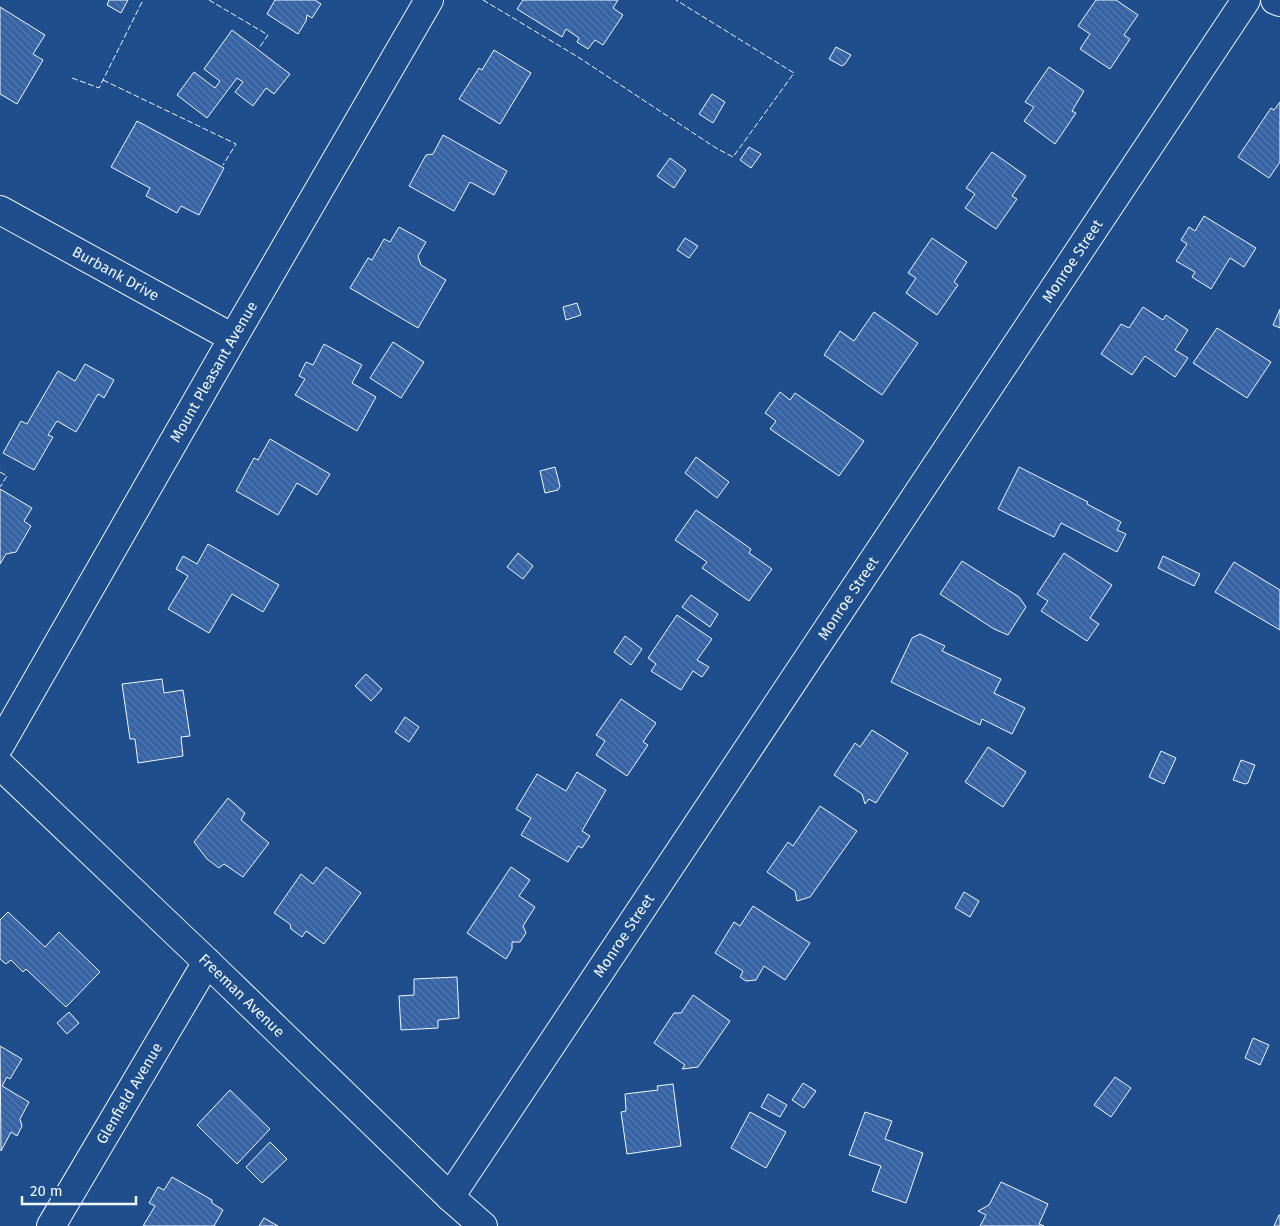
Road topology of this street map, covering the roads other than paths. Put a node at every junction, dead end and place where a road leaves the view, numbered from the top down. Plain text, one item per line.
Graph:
1 (430, 0) edge
2 (1246, 0) edge
3 (1275, 0) edge
4 (1280, 2) edge
5 (0, 210) edge
6 (233, 338) junction
7 (0, 745) edge
8 (0, 765) edge
9 (207, 962) junction
10 (450, 1196) junction
11 (51, 1226) edge
12 (483, 1226) edge

1 - 6 street, Mount Pleasant Avenue
2 - 10 street, Monroe Street
3 - 4 street
5 - 6 street, Burbank Drive
6 - 7 street, Mount Pleasant Avenue
8 - 9 street, Freeman Avenue
9 - 10 street, Freeman Avenue
9 - 11 street, Glenfield Avenue
10 - 12 street, Freeman Avenue

